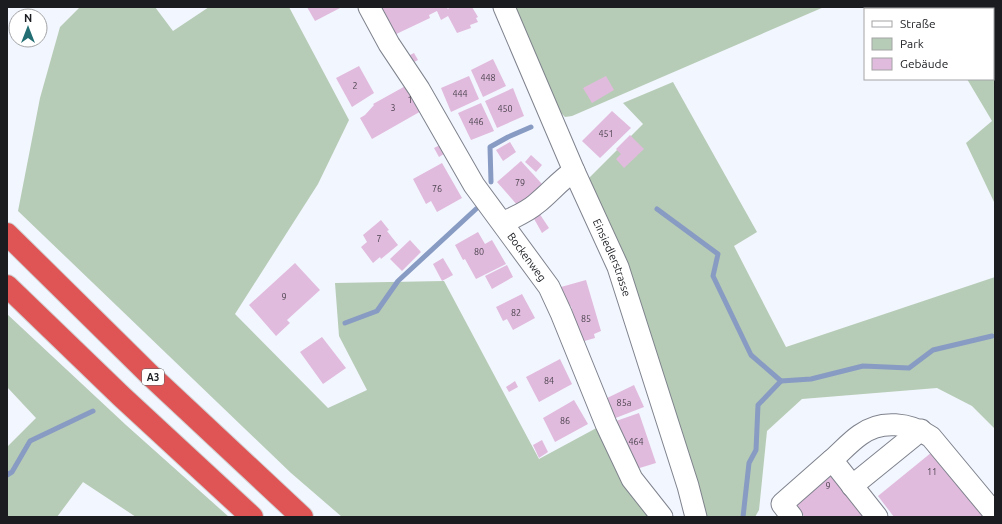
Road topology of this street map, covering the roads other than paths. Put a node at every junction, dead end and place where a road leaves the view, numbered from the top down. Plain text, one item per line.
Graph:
1 (369, 7) edge
2 (504, 7) edge
3 (574, 171) junction
4 (503, 223) junction
5 (7, 234) edge
6 (7, 286) edge
7 (921, 430) junction
8 (832, 460) junction
9 (852, 486) junction
10 (995, 514) edge
11 (252, 517) edge
12 (302, 517) edge
13 (662, 517) edge
14 (696, 517) edge
15 (792, 517) edge
16 (877, 517) edge

1 - 4 street, Bockenweg
2 - 3 street, Einsiedlerstrasse
3 - 4 street
3 - 14 street, Einsiedlerstrasse
4 - 13 street, Bockenweg
5 - 12 highway, A3
6 - 11 highway
7 - 8 street
7 - 9 street
7 - 10 street
8 - 9 street
8 - 15 street
9 - 16 street

